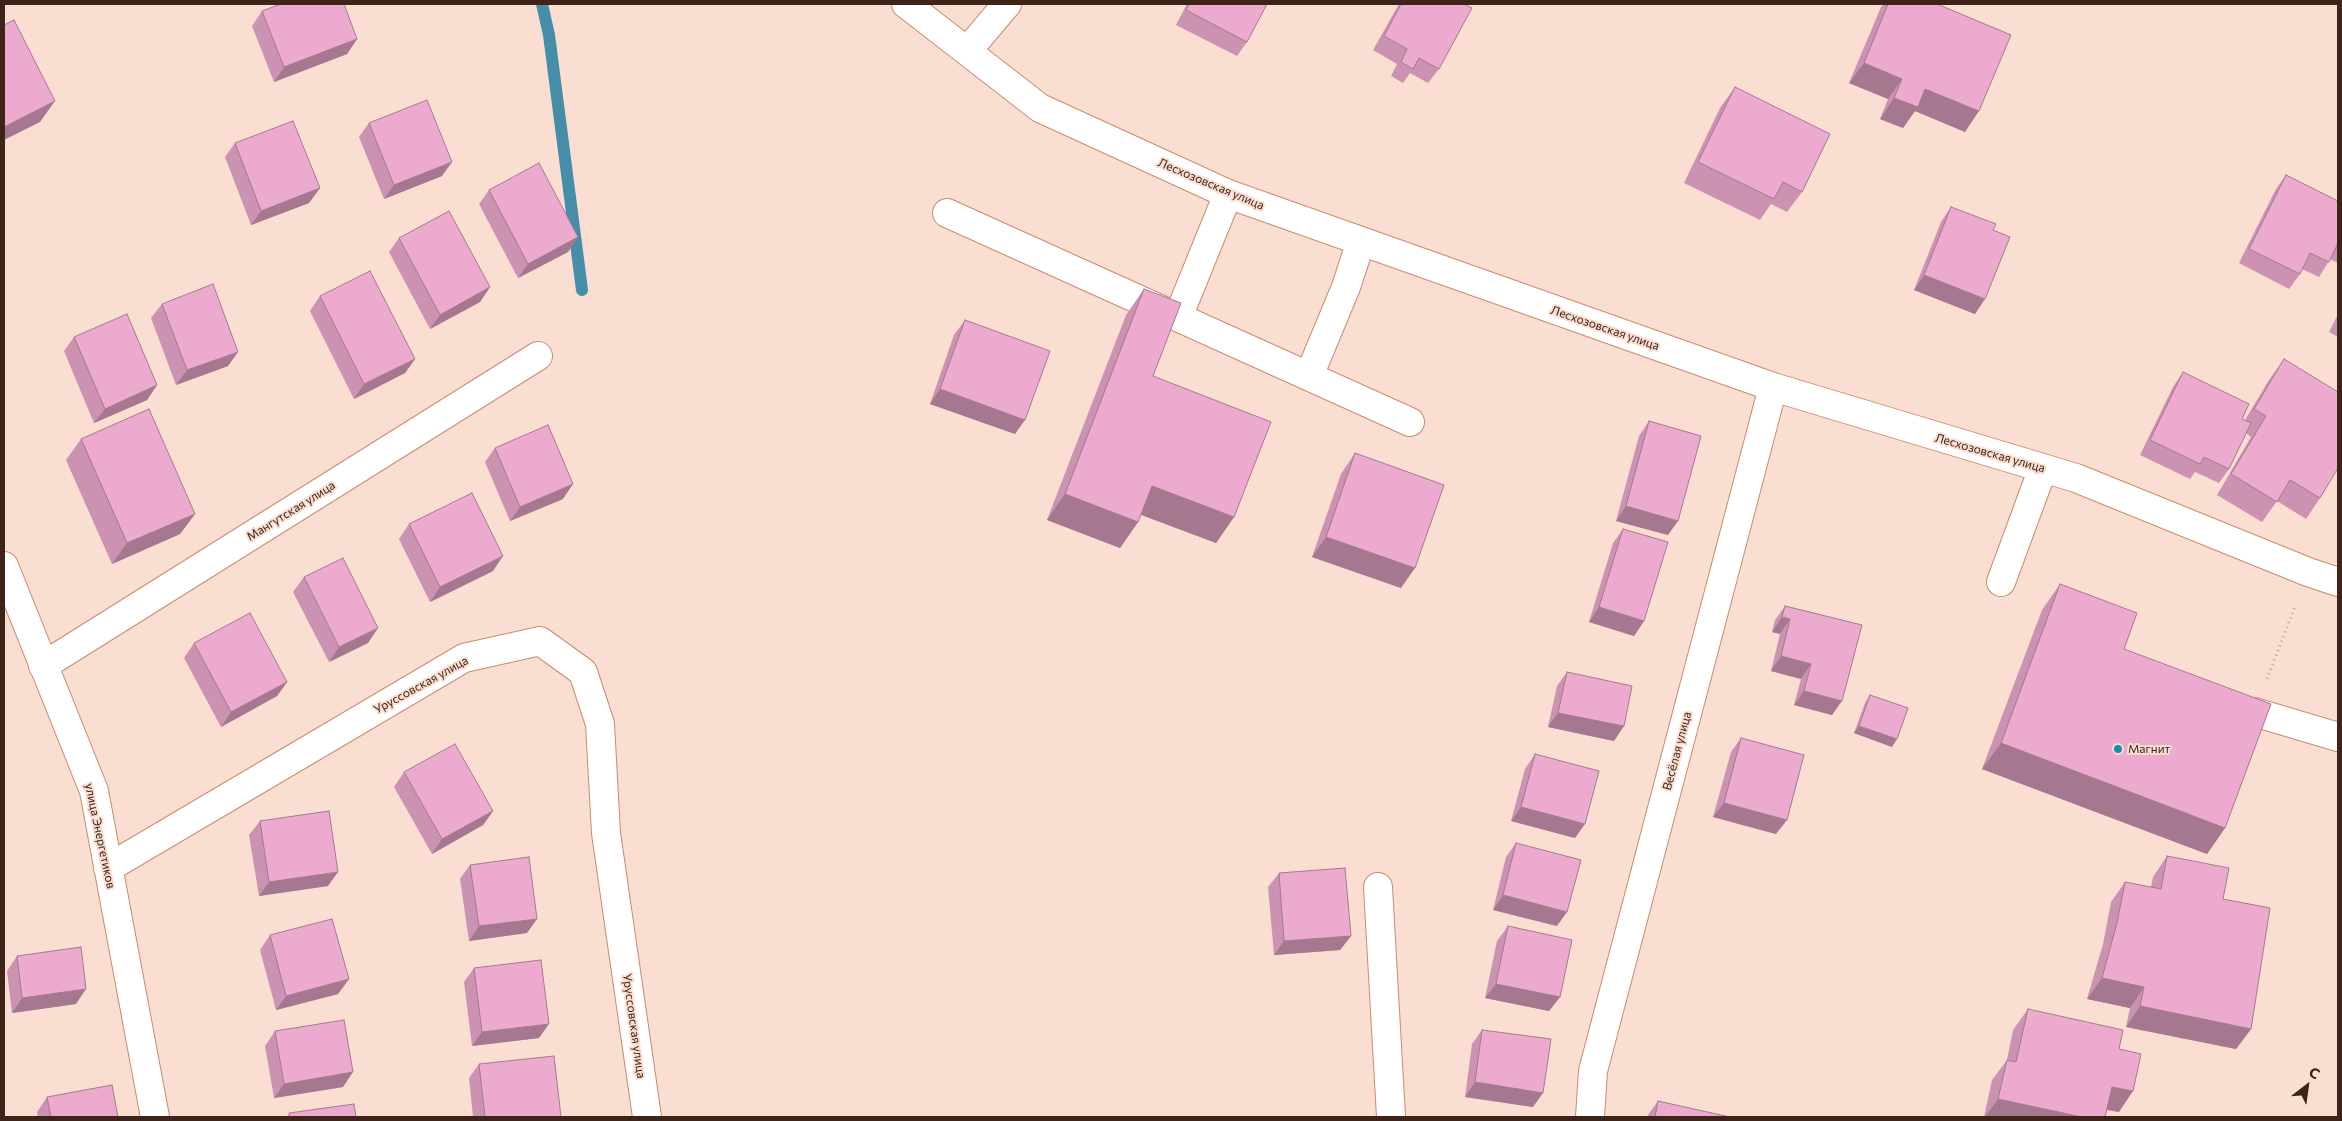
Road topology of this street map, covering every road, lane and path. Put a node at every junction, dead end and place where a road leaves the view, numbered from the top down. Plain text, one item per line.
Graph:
1 (906, 4) edge
2 (1007, 4) edge
3 (968, 50) junction
4 (1228, 194) junction
5 (947, 213) dead end
6 (1360, 241) junction
7 (1178, 317) junction
8 (538, 356) dead end
9 (1309, 376) junction
10 (1773, 387) junction
11 (1410, 422) dead end
12 (2043, 468) junction
13 (4, 566) edge
14 (2308, 572) junction
15 (2001, 582) dead end
16 (2338, 582) edge
17 (43, 666) junction
18 (2254, 712) joint
19 (2338, 737) edge
20 (108, 868) junction
21 (1378, 887) dead end
22 (155, 1117) edge
23 (647, 1117) edge
24 (1391, 1117) edge
25 (1590, 1117) edge

1 - 3 street, Лесхозовская улица
2 - 3 street
3 - 4 street, Лесхозовская улица
4 - 6 street, Лесхозовская улица
4 - 7 street
5 - 7 street
6 - 9 street
6 - 10 street, Лесхозовская улица
7 - 9 street
8 - 17 street, Мангутская улица
9 - 11 street
10 - 12 street, Лесхозовская улица
10 - 25 street, Весёлая улица
12 - 14 street, Лесхозовская улица
12 - 15 street
13 - 17 street, улица Энергетиков
14 - 16 street, Лесхозовская улица
14 - 18 path
17 - 20 street, улица Энергетиков
18 - 19 street
20 - 22 street, улица Энергетиков
20 - 23 street, Уруссовская улица
21 - 24 street

